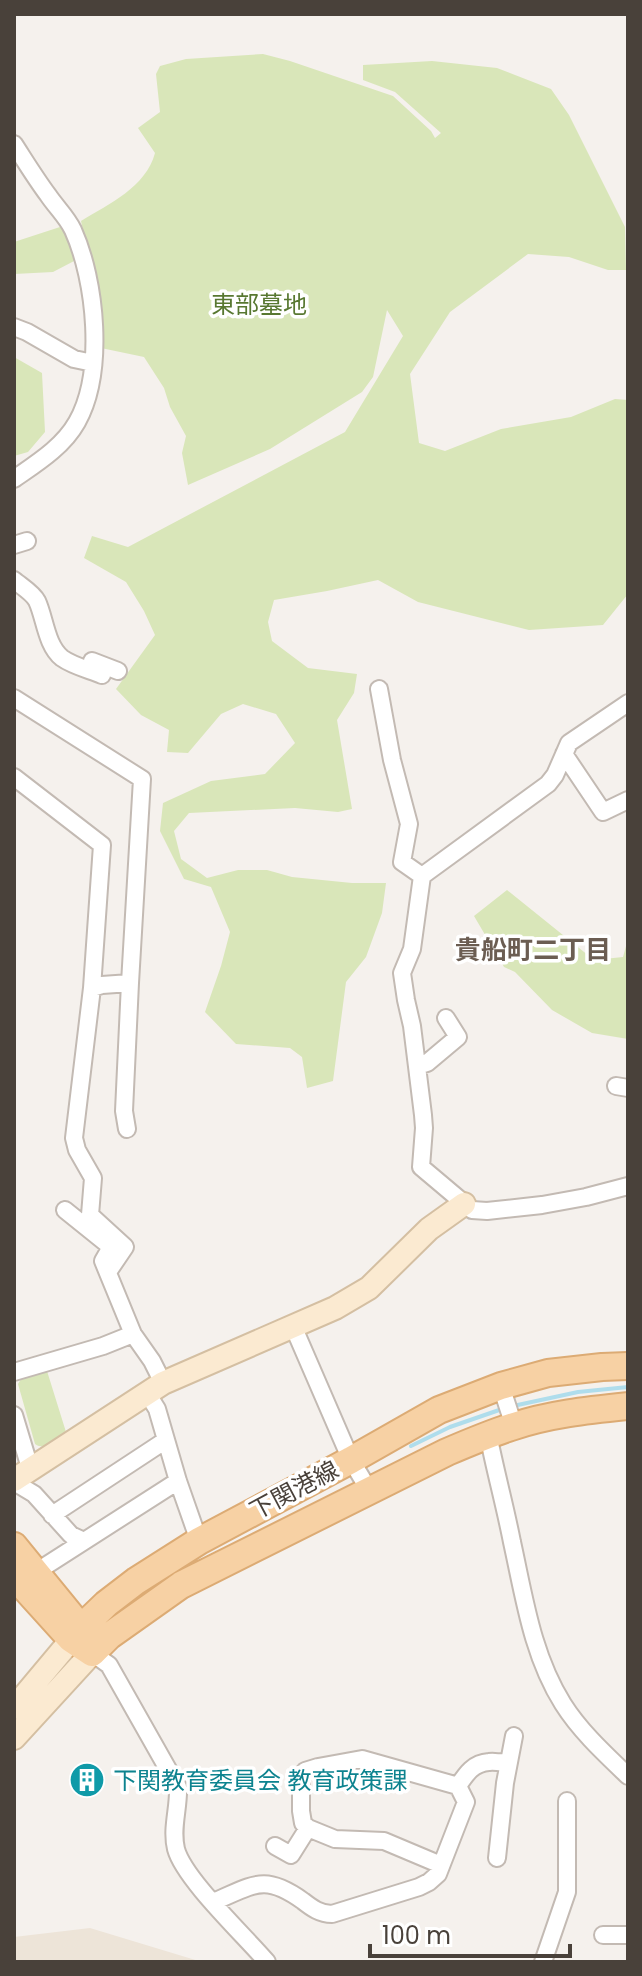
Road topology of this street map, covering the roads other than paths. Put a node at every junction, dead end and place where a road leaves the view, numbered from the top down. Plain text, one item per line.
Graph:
1 (14, 144) edge
2 (14, 327) edge
3 (93, 363) junction
4 (14, 479) edge
5 (14, 580) edge
6 (110, 673) dead end
7 (379, 689) dead end
8 (14, 698) edge
9 (628, 703) edge
10 (564, 754) junction
11 (14, 777) edge
12 (628, 800) edge
13 (422, 876) junction
14 (130, 983) junction
15 (92, 988) junction
16 (446, 1018) dead end
17 (418, 1066) junction
18 (127, 1129) dead end
19 (628, 1186) edge
20 (464, 1204) junction
21 (65, 1210) dead end
22 (108, 1272) junction
23 (293, 1326) junction
24 (133, 1334) junction
25 (628, 1366) edge
26 (14, 1372) edge
27 (155, 1388) junction
28 (503, 1392) junction
29 (628, 1406) edge
30 (14, 1415) edge
31 (512, 1421) junction
32 (488, 1434) junction
33 (166, 1440) junction
34 (351, 1460) junction
35 (19, 1477) edge
36 (178, 1481) junction
37 (369, 1490) junction
38 (52, 1515) junction
39 (84, 1541) junction
40 (199, 1541) junction
41 (14, 1546) edge
42 (25, 1574) edge
43 (81, 1640) junction
44 (14, 1708) edge
45 (514, 1736) dead end
46 (14, 1738) edge
47 (509, 1761) junction
48 (628, 1776) edge
49 (458, 1786) junction
50 (567, 1801) dead end
51 (308, 1828) junction
52 (275, 1846) dead end
53 (497, 1858) dead end
54 (441, 1865) junction
55 (213, 1902) junction
56 (603, 1935) dead end
57 (628, 1935) edge
58 (267, 1962) edge
59 (543, 1962) edge

1 - 3 street
2 - 3 street
3 - 4 street
5 - 6 street
7 - 13 street
8 - 14 street
9 - 10 street
10 - 12 street
10 - 13 street
11 - 15 street
13 - 17 street
14 - 15 street
14 - 18 street
15 - 22 street
16 - 17 street
17 - 20 street
19 - 20 street
20 - 23 street
21 - 22 street
22 - 24 street
23 - 27 street
23 - 34 street
24 - 26 street
24 - 27 street
25 - 28 main road, 下関港線
27 - 33 street
27 - 35 street
28 - 31 street
28 - 34 main road, 下関港線
29 - 31 main road, 下関港線
30 - 35 street
31 - 32 main road, 下関港線
32 - 37 main road, 下関港線
32 - 48 street
33 - 36 street
33 - 38 street
34 - 37 street
34 - 40 main road, 下関港線
35 - 38 street
36 - 39 street
36 - 40 street
37 - 43 main road, 下関港線
38 - 39 street
39 - 42 street
40 - 43 main road, 下関港線
41 - 42 main road
42 - 43 main road
43 - 44 street
43 - 46 street
43 - 55 street
45 - 47 street
47 - 49 street
47 - 53 street
49 - 51 street
49 - 54 street
50 - 59 street
51 - 52 street
51 - 54 street
54 - 55 street
55 - 58 street
56 - 57 street

